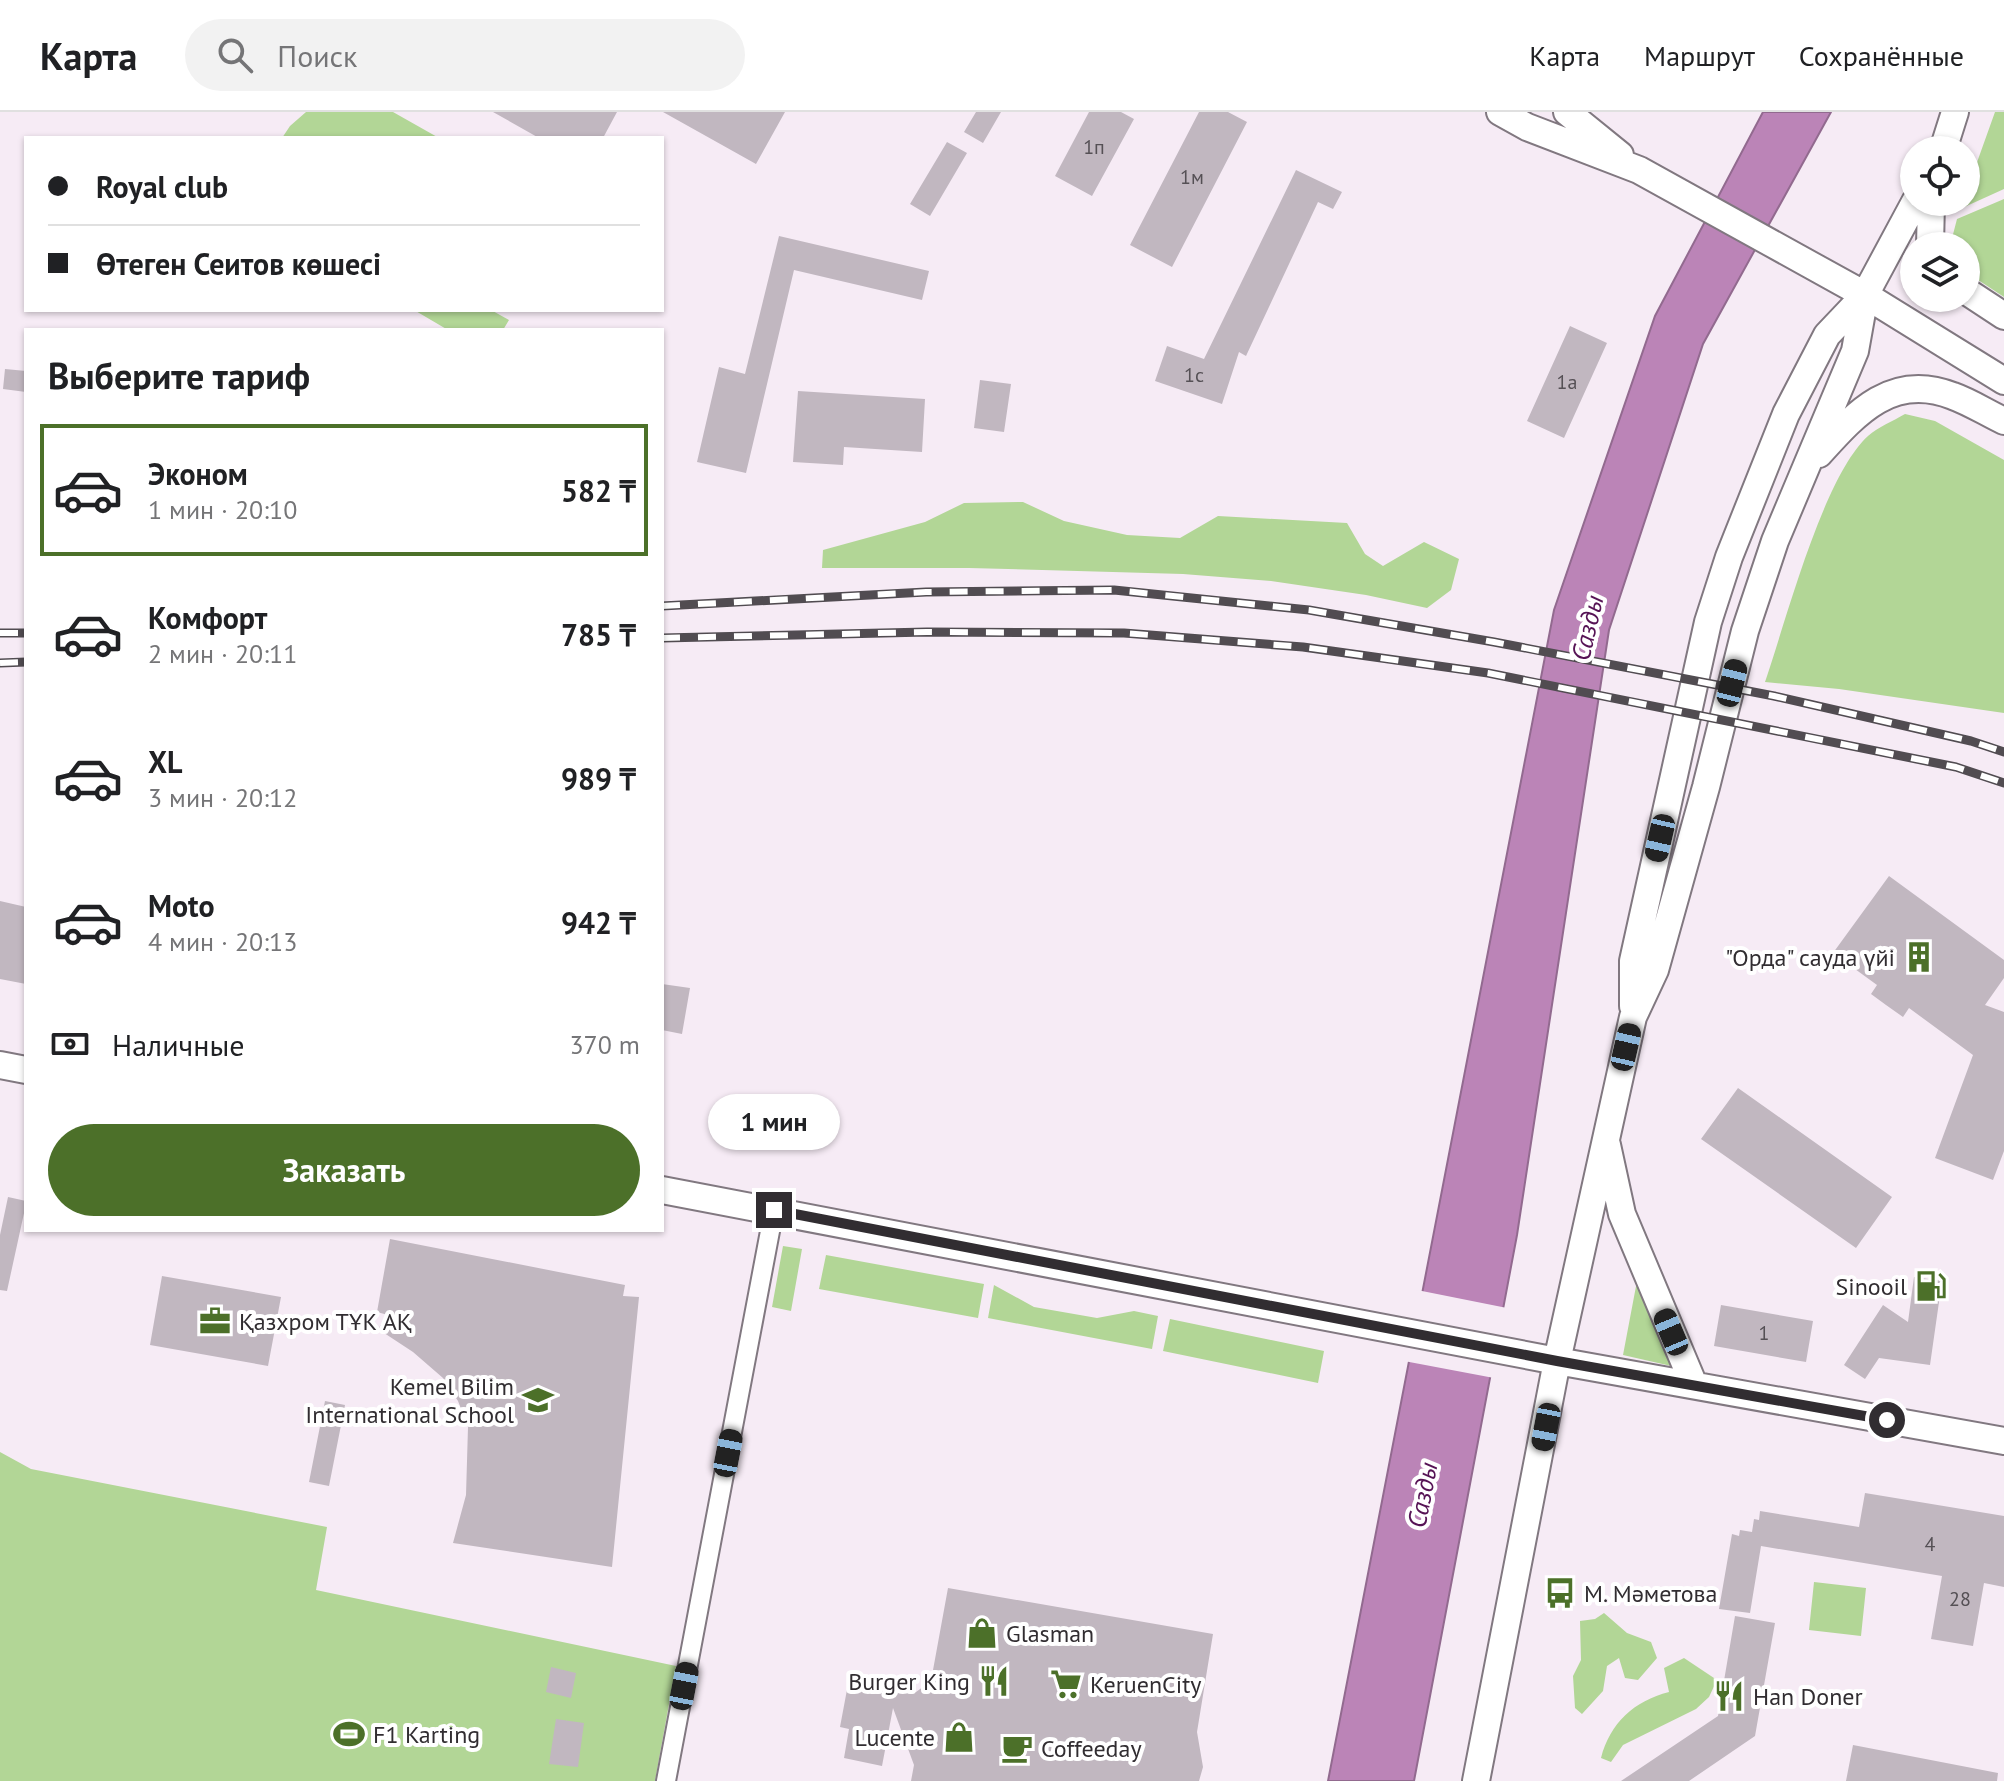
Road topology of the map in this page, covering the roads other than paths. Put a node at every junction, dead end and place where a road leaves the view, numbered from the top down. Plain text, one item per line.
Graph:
1 (1500, 112) edge
2 (1567, 112) edge
3 (1955, 112) edge
4 (1947, 136) edge
5 (1639, 170) junction
6 (1907, 216) edge
7 (1865, 295) junction
8 (1980, 300) edge
9 (2004, 316) edge
10 (2004, 381) edge
11 (2004, 421) edge
12 (1803, 471) junction
13 (1633, 1017) junction
14 (0, 1065) edge
15 (24, 1070) edge
16 (1605, 1137) junction
17 (664, 1190) edge
18 (774, 1210) junction
19 (1557, 1361) junction
20 (1694, 1385) junction
21 (2004, 1441) edge
22 (666, 1781) edge
23 (1476, 1781) edge

1 - 5 main road
2 - 5 main road
3 - 4 main road
5 - 7 main road
6 - 7 main road
7 - 10 main road
7 - 12 main road
7 - 13 main road
8 - 9 main road
11 - 12 main road
12 - 13 main road
13 - 16 main road
14 - 15 main road
16 - 19 main road
16 - 20 main road
17 - 18 main road
18 - 19 main road
18 - 22 street
19 - 20 main road
19 - 23 main road
20 - 21 main road

